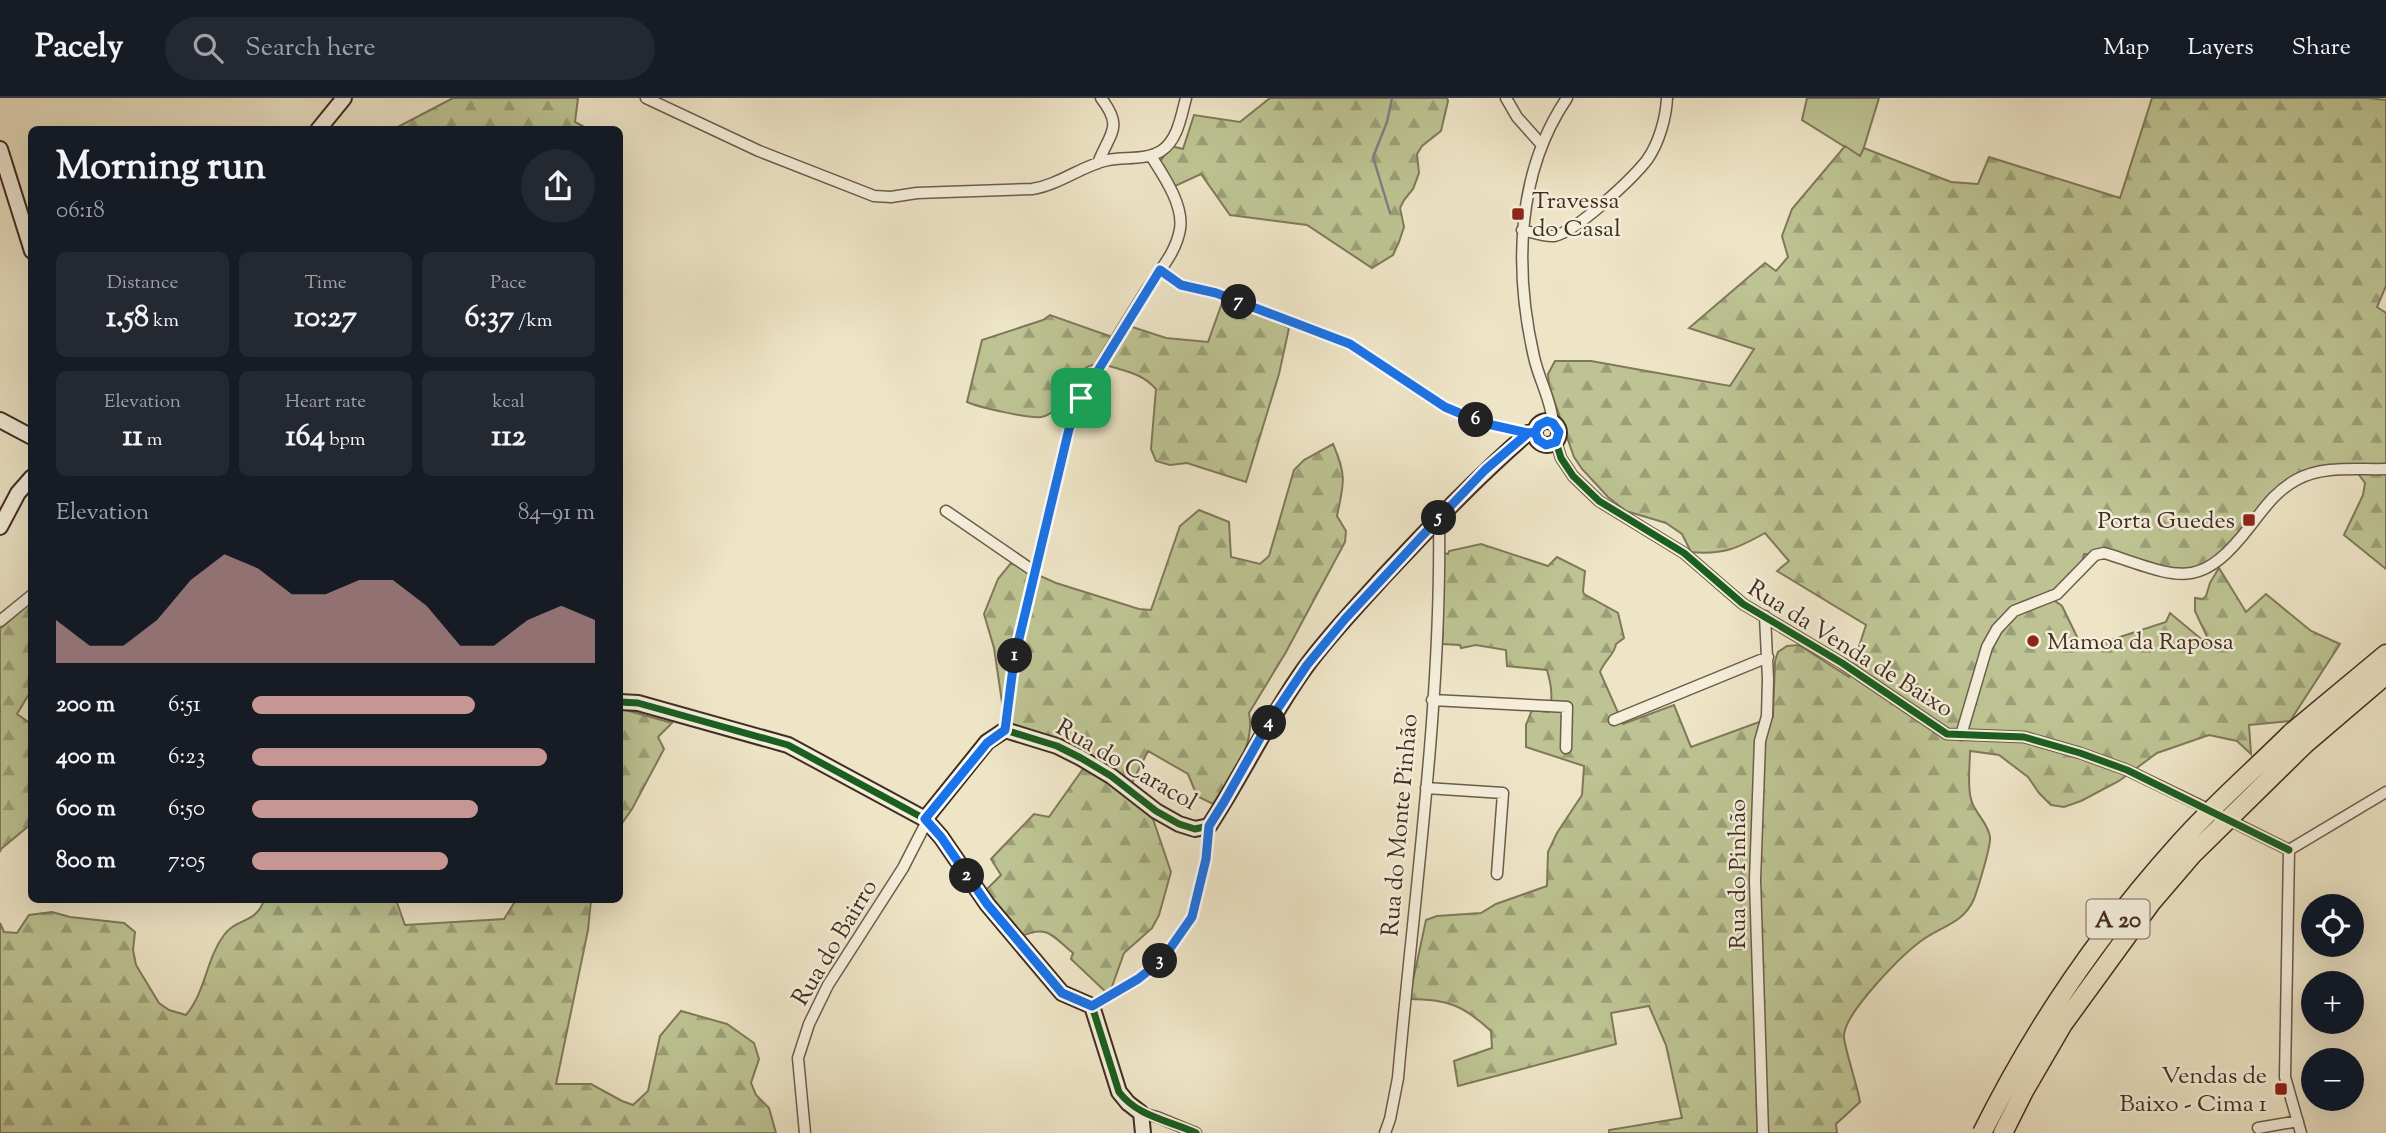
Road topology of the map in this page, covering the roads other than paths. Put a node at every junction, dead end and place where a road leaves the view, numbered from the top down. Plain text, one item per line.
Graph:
1 (344, 98) edge
2 (646, 98) edge
3 (1101, 98) edge
4 (1186, 98) edge
5 (1506, 98) edge
6 (1567, 98) edge
7 (1667, 98) edge
8 (321, 126) edge
9 (1541, 144) junction
10 (0, 149) edge
11 (1151, 156) junction
12 (1098, 163) junction
13 (1522, 230) junction
14 (28, 238) edge
15 (1160, 270) junction
16 (0, 420) edge
17 (1553, 423) junction
18 (1532, 433) junction
19 (28, 436) edge
20 (1556, 442) junction
21 (2386, 469) edge
22 (28, 482) edge
23 (946, 511) dead end
24 (1439, 519) junction
25 (0, 527) edge
26 (1035, 572) junction
27 (28, 598) edge
28 (1765, 616) junction
29 (0, 621) edge
30 (2386, 654) edge
31 (1768, 657) junction
32 (2386, 675) edge
33 (1432, 700) junction
34 (623, 702) edge
35 (1614, 720) dead end
36 (1005, 730) junction
37 (1961, 735) junction
38 (2297, 739) junction
39 (1566, 748) dead end
40 (1426, 788) junction
41 (2386, 792) edge
42 (926, 820) junction
43 (1209, 826) junction
44 (2289, 850) junction
45 (1497, 874) dead end
46 (1092, 1006) junction
47 (1141, 1113) junction
48 (2298, 1121) junction
49 (2258, 1128) dead end
50 (805, 1133) edge
51 (1143, 1133) edge
52 (1196, 1133) edge
53 (1385, 1133) edge
54 (1763, 1133) edge
55 (1982, 1133) edge
56 (2003, 1133) edge
57 (2301, 1133) edge

1 - 8 street
2 - 12 street
3 - 12 street
4 - 11 street
5 - 9 street
6 - 9 street
7 - 13 street
9 - 13 street
10 - 14 street
11 - 12 street
11 - 15 street
13 - 17 street
15 - 18 street
15 - 26 street
16 - 19 street
17 - 18 street
17 - 20 street
18 - 20 street
18 - 24 street, Rua do Caracol
20 - 28 street, Rua da Venda de Baixo
21 - 37 street
22 - 25 street
23 - 26 street
24 - 33 street, Rua do Monte Pinhão
24 - 43 street, Rua do Caracol
26 - 36 street
27 - 29 street
28 - 31 street, Rua do Pinhão
28 - 37 street, Rua da Venda de Baixo
30 - 38 highway, A 20
31 - 35 street
31 - 54 street, Rua do Pinhão
32 - 38 highway, A 20
33 - 39 street
33 - 40 street, Rua do Monte Pinhão
34 - 42 street
36 - 42 street
36 - 43 street, Rua do Caracol
37 - 44 street, Rua da Venda de Baixo
38 - 55 highway, A 20, bridge
38 - 56 highway, A 20, bridge
40 - 45 street
40 - 53 street, Rua do Monte Pinhão
41 - 44 street
42 - 46 street
42 - 50 street, Rua do Bairro
43 - 46 street
44 - 48 street
46 - 47 street
47 - 51 street
47 - 52 street
48 - 49 street
48 - 57 street

